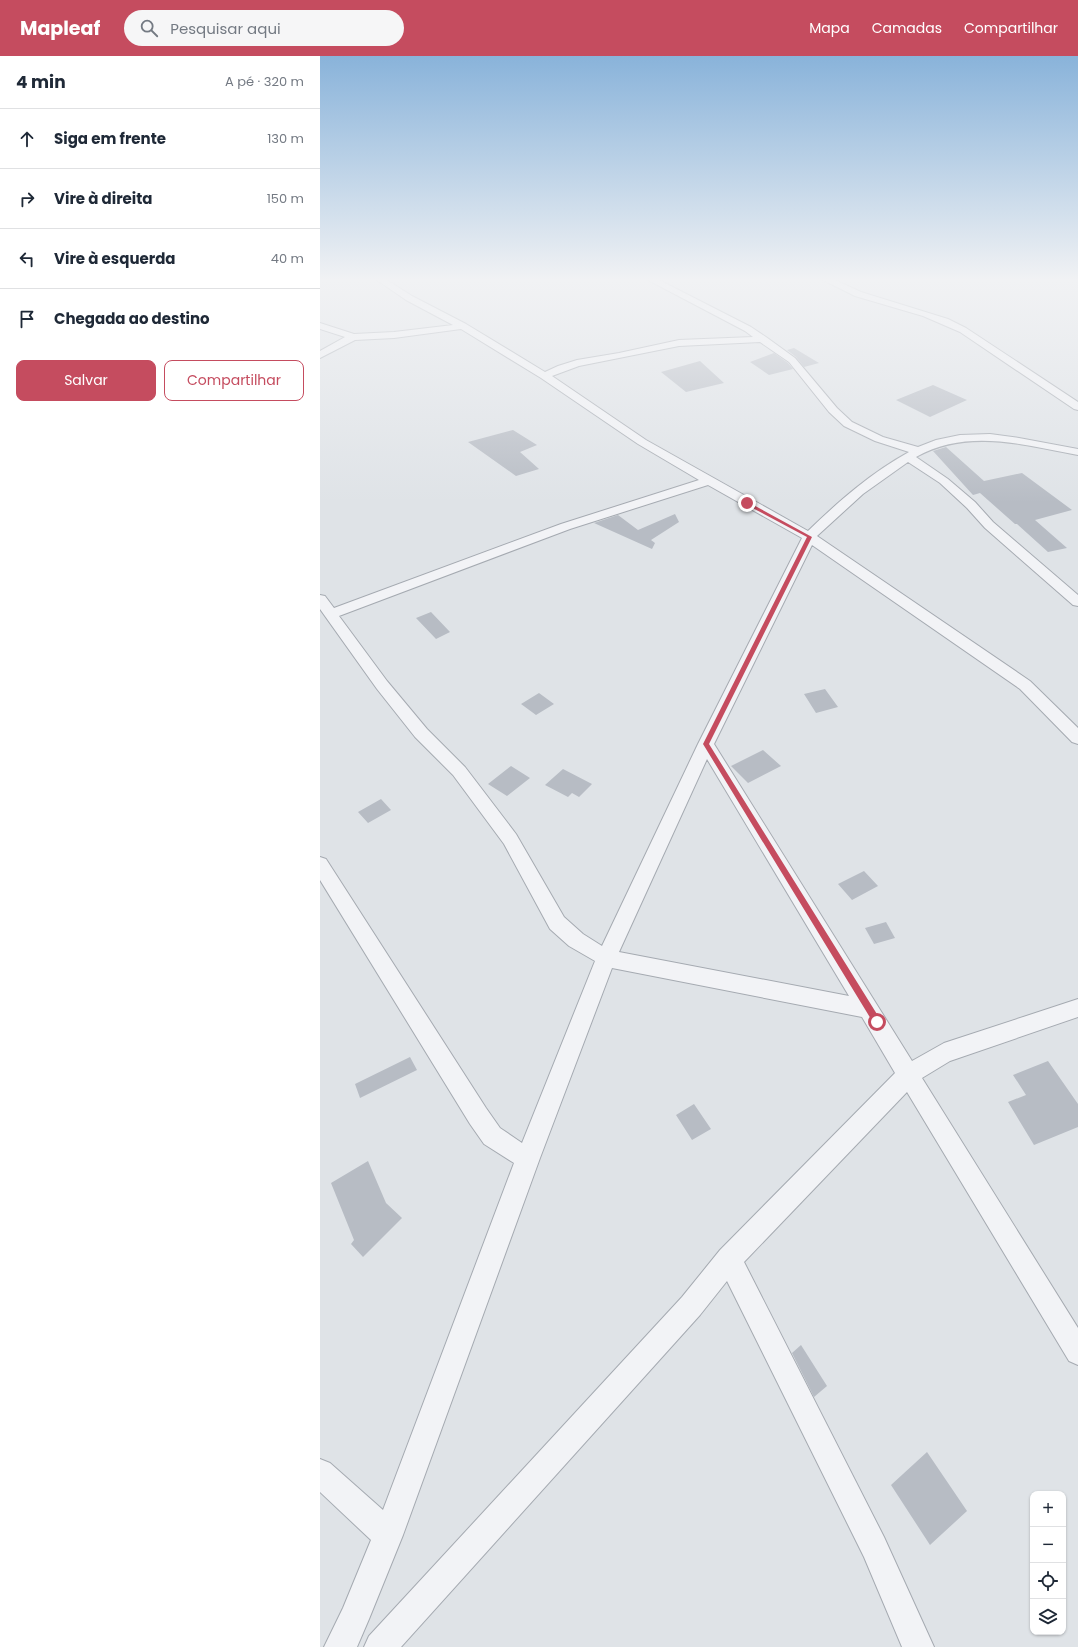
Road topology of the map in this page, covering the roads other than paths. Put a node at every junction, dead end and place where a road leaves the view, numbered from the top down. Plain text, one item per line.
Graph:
1 (509, 354) edge
2 (627, 354) edge
3 (784, 354) edge
4 (1000, 354) edge
5 (545, 376) junction
6 (1077, 405) edge
7 (1078, 452) edge
8 (913, 454) junction
9 (709, 481) junction
10 (809, 537) junction
11 (1078, 602) edge
12 (324, 607) edge
13 (1078, 738) edge
14 (706, 744) junction
15 (320, 864) edge
16 (606, 958) junction
17 (869, 1008) junction
18 (1078, 1008) edge
19 (909, 1074) junction
20 (528, 1158) junction
21 (729, 1259) junction
22 (1078, 1352) edge
23 (320, 1473) edge
24 (388, 1534) junction
25 (340, 1647) edge
26 (380, 1647) edge
27 (918, 1647) edge

1 - 5 street
2 - 5 street
3 - 8 street
4 - 6 street
5 - 9 street
7 - 8 street
8 - 10 street
8 - 11 street
9 - 10 street
9 - 12 street
10 - 13 street
10 - 14 street
12 - 16 street
14 - 16 street
14 - 17 street
15 - 20 street
16 - 17 street
16 - 20 street
17 - 19 street
18 - 19 street
19 - 21 street
19 - 22 street
20 - 24 street
21 - 26 street
21 - 27 street
23 - 24 street
24 - 25 street

